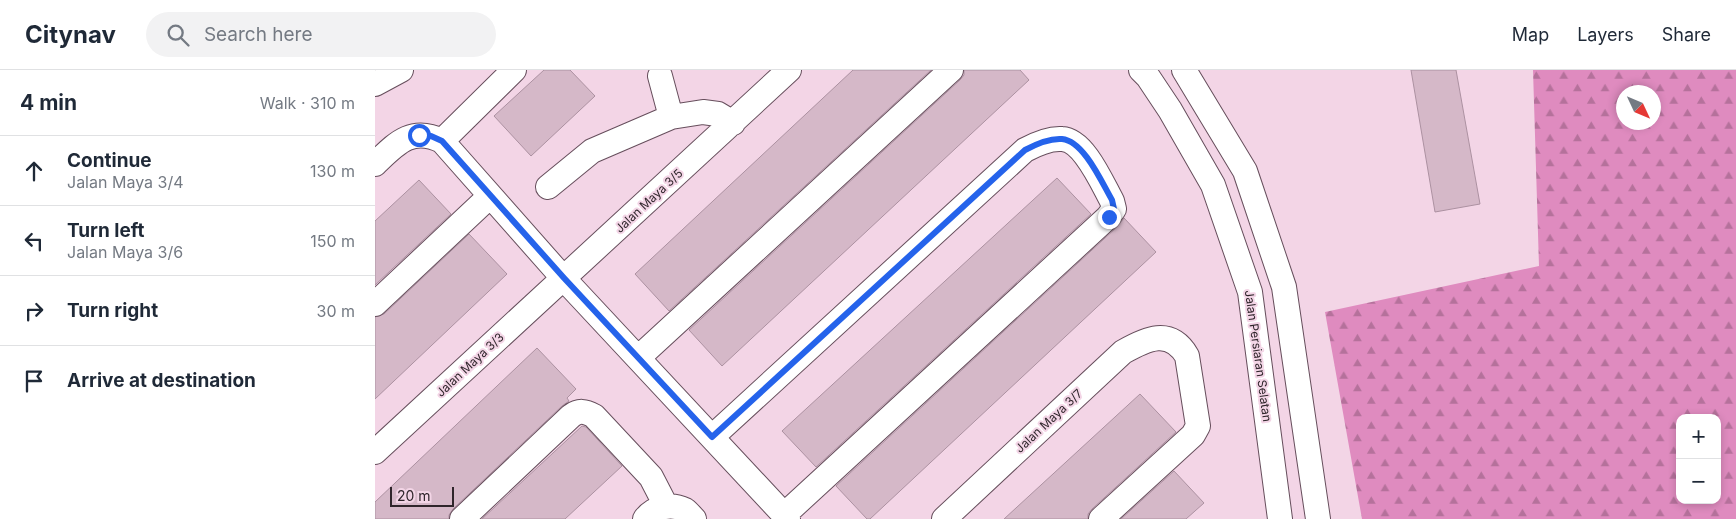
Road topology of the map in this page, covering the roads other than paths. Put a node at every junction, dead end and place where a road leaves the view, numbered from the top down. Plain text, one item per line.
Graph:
1 (401, 70) edge
2 (514, 70) edge
3 (789, 70) edge
4 (951, 70) edge
5 (1141, 70) edge
6 (1184, 70) edge
7 (660, 76) dead end
8 (375, 84) edge
9 (671, 117) junction
10 (733, 123) junction
11 (442, 141) junction
12 (375, 164) edge
13 (547, 187) dead end
14 (490, 196) junction
15 (564, 278) junction
16 (375, 304) edge
17 (638, 358) junction
18 (712, 437) junction
19 (375, 452) edge
20 (654, 512) edge
21 (786, 517) edge
22 (462, 519) edge
23 (693, 519) edge
24 (944, 519) edge
25 (1101, 519) edge
26 (1280, 519) edge
27 (1319, 519) edge

1 - 8 street
2 - 11 street
3 - 10 street, Jalan Maya 3/5
4 - 17 street
5 - 26 street, Jalan Persiaran Selatan
6 - 27 street
7 - 9 street
9 - 10 street
9 - 13 street
10 - 15 street, Jalan Maya 3/5
11 - 12 street
11 - 14 street
14 - 15 street
14 - 16 street
15 - 17 street
15 - 19 street, Jalan Maya 3/3
17 - 18 street
18 - 21 street
18 - 21 street
20 - 22 street
20 - 23 street
24 - 25 street, Jalan Maya 3/7

